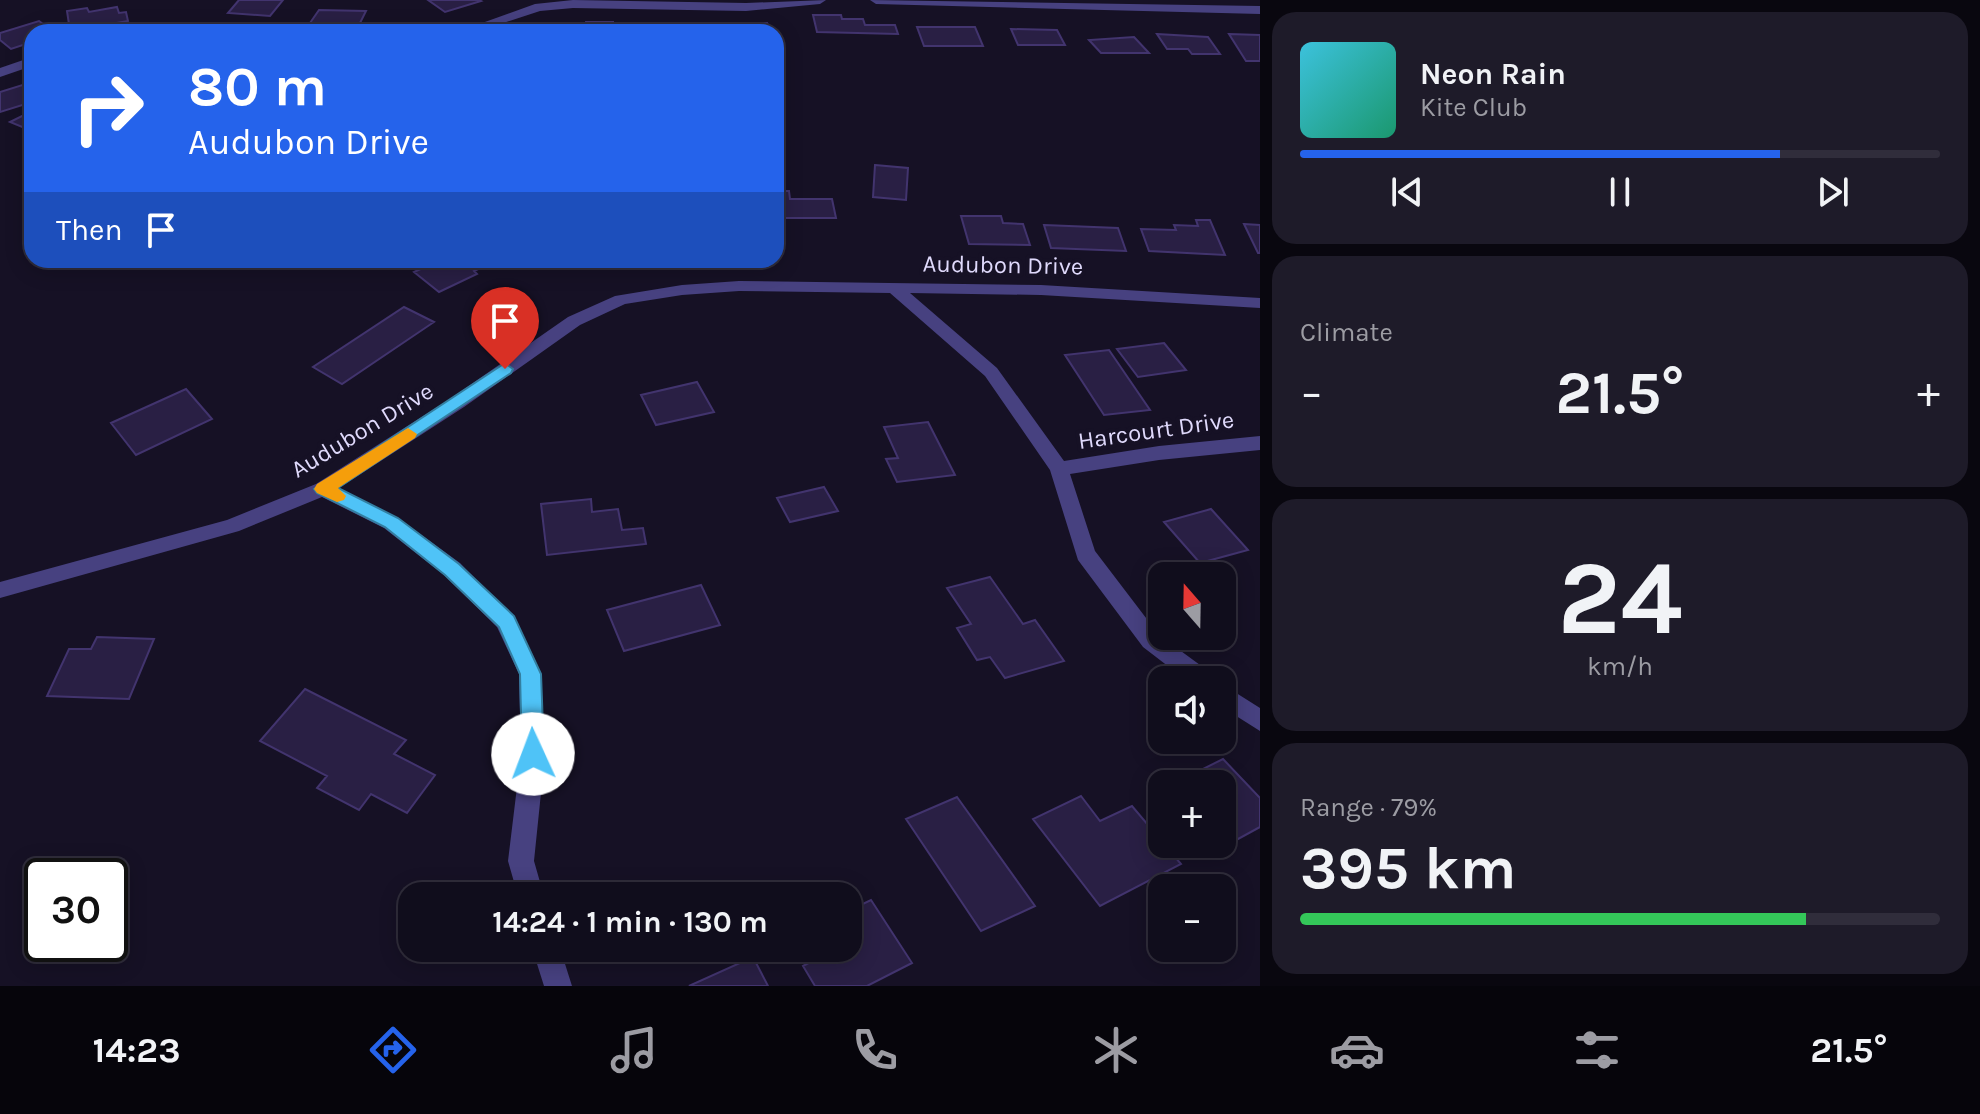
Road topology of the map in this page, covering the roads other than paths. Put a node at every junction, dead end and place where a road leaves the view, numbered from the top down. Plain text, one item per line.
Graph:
1 (820, 0) edge
2 (876, 0) edge
3 (1260, 10) edge
4 (487, 24) edge
5 (24, 64) edge
6 (0, 73) edge
7 (894, 288) junction
8 (1260, 303) edge
9 (1260, 443) edge
10 (1059, 469) junction
11 (323, 489) junction
12 (0, 590) edge
13 (1184, 666) edge
14 (1236, 704) edge
15 (1260, 721) edge
16 (527, 882) edge
17 (550, 962) edge
18 (558, 986) edge

1 - 4 street
2 - 3 street
5 - 6 street
7 - 8 street, Audubon Drive
7 - 10 street
7 - 11 street, Audubon Drive
9 - 10 street, Harcourt Drive
10 - 13 street
11 - 12 street, Audubon Drive
11 - 16 street
14 - 15 street
17 - 18 street

